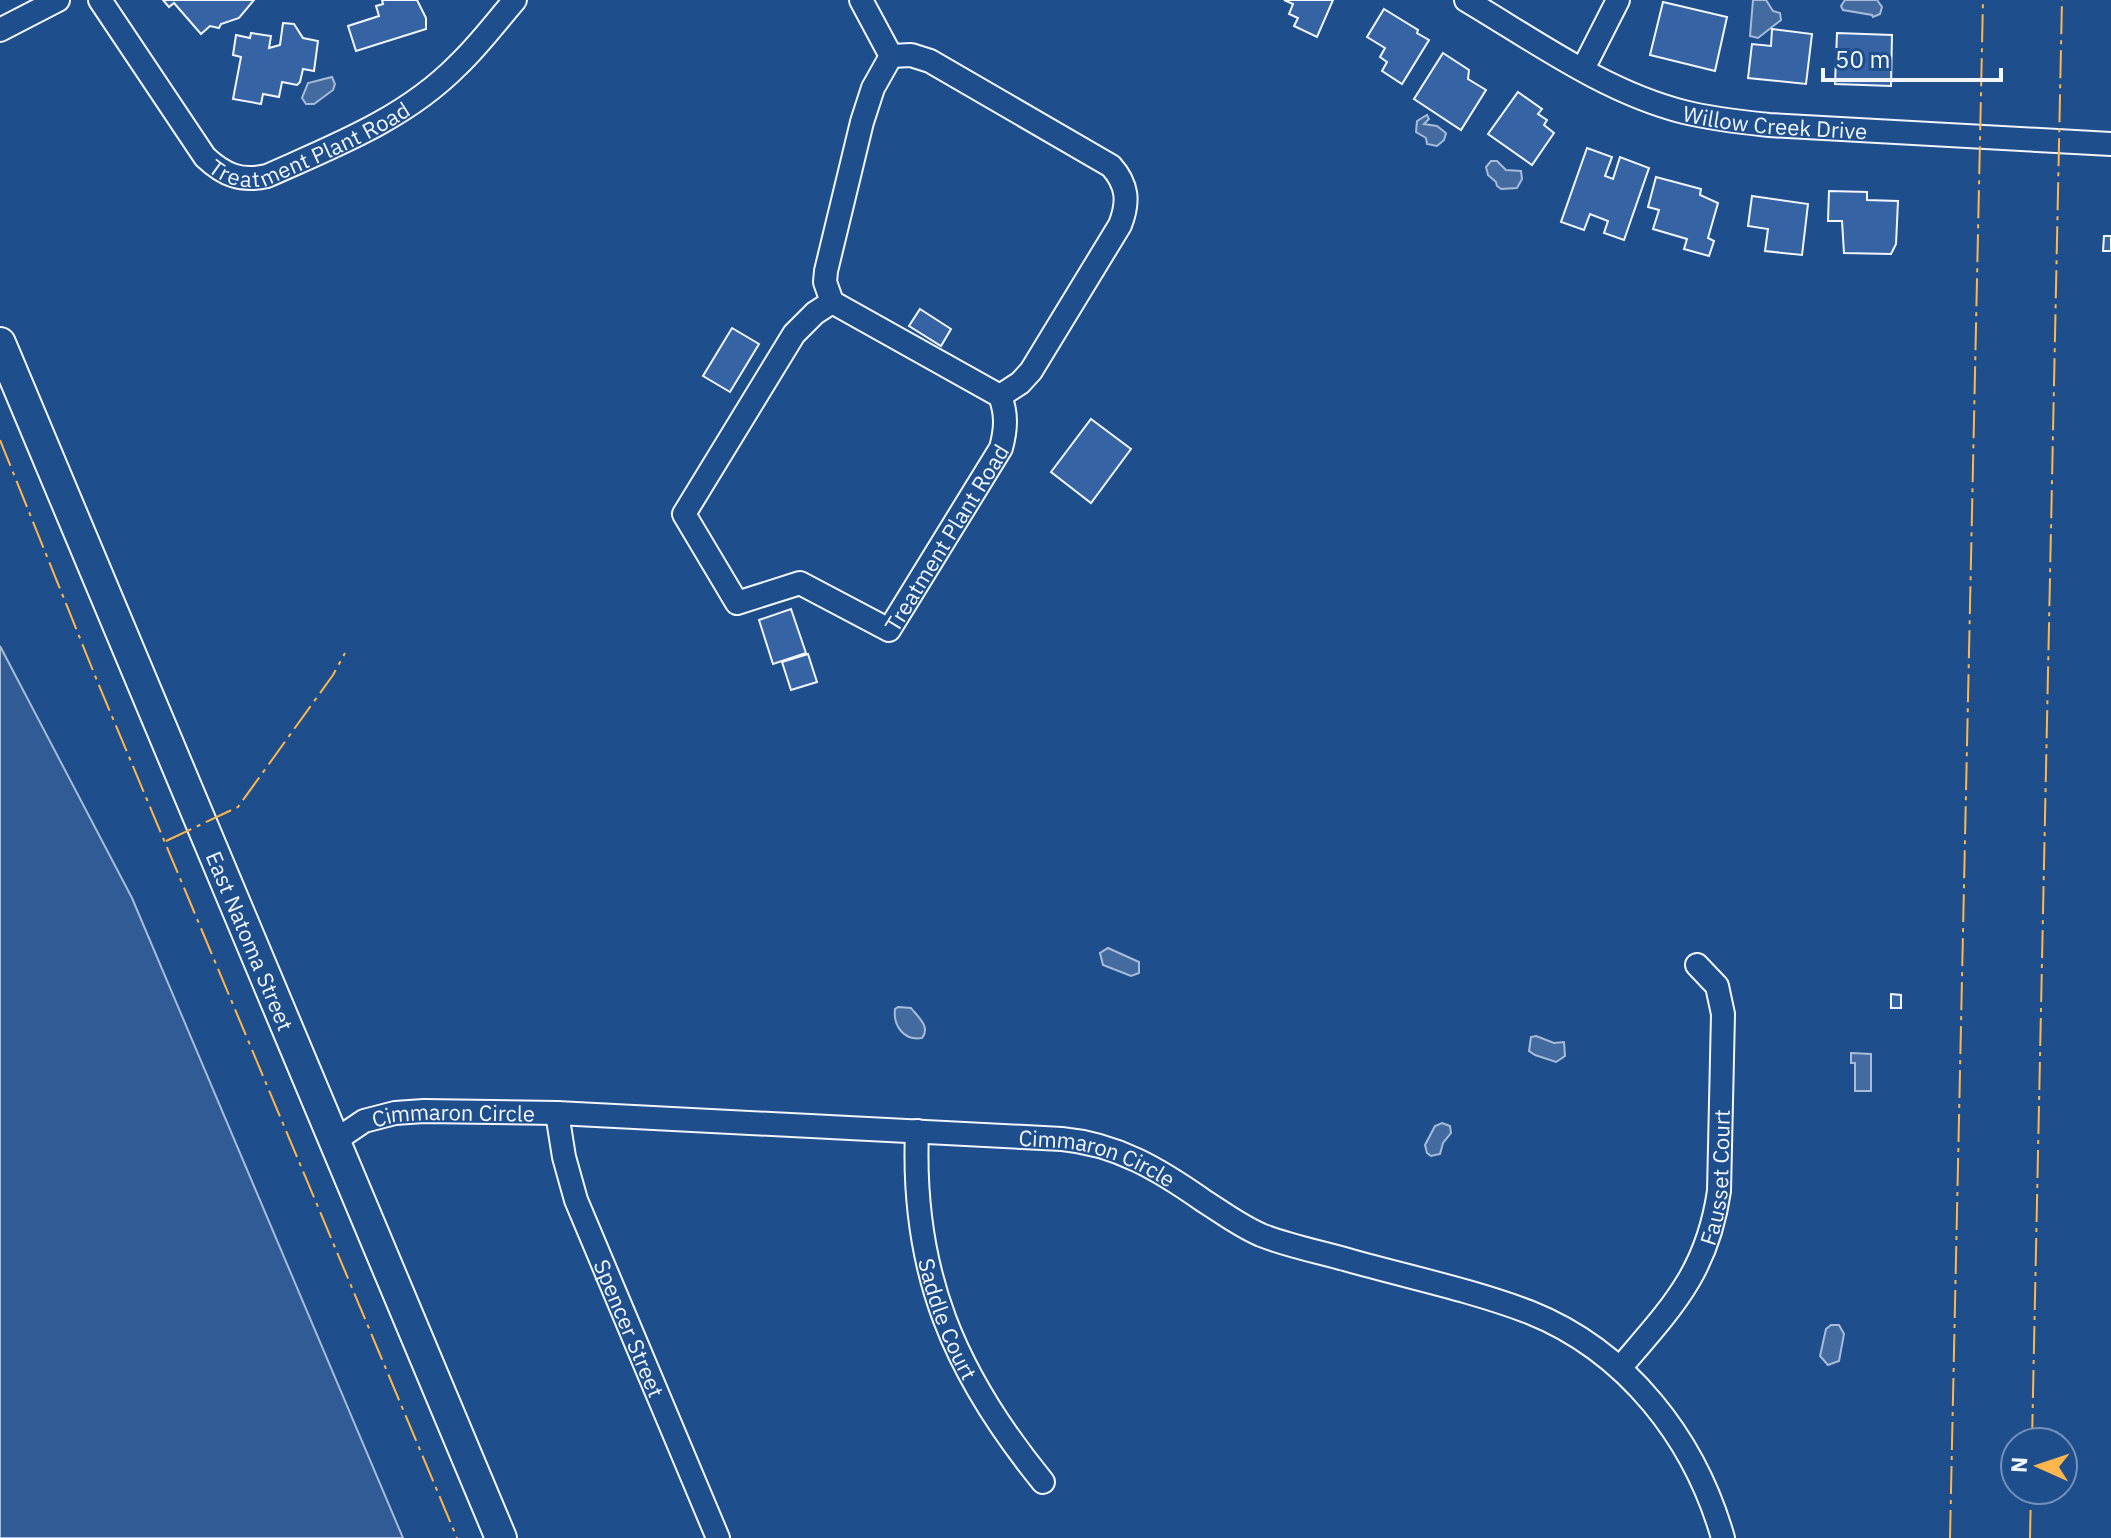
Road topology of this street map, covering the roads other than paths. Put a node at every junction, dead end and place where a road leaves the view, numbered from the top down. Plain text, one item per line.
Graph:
1 (58, 0) edge
2 (100, 0) edge
3 (515, 0) edge
4 (861, 0) edge
5 (1466, 0) edge
6 (1618, 0) edge
7 (0, 30) edge
8 (891, 56) junction
9 (1583, 69) junction
10 (2111, 144) edge
11 (832, 302) junction
12 (0, 343) edge
13 (1000, 396) junction
14 (1697, 965) dead end
15 (557, 1113) junction
16 (917, 1131) junction
17 (336, 1140) junction
18 (1620, 1368) junction
19 (1043, 1482) dead end
20 (501, 1538) edge
21 (718, 1538) edge
22 (1723, 1538) edge

1 - 7 street
2 - 3 street, Treatment Plant Road
4 - 8 street
5 - 9 street, Willow Creek Drive
6 - 9 street
8 - 11 street
8 - 13 street
9 - 10 street, Willow Creek Drive
11 - 13 street
11 - 13 street, Treatment Plant Road
12 - 17 main road, East Natoma Street
14 - 18 street, Fausset Court
15 - 16 street, Cimmaron Circle
15 - 17 street, Cimmaron Circle
15 - 21 street, Spencer Street
16 - 18 street, Cimmaron Circle
16 - 19 street, Saddle Court
17 - 20 main road, East Natoma Street
18 - 22 street, Cimmaron Circle

